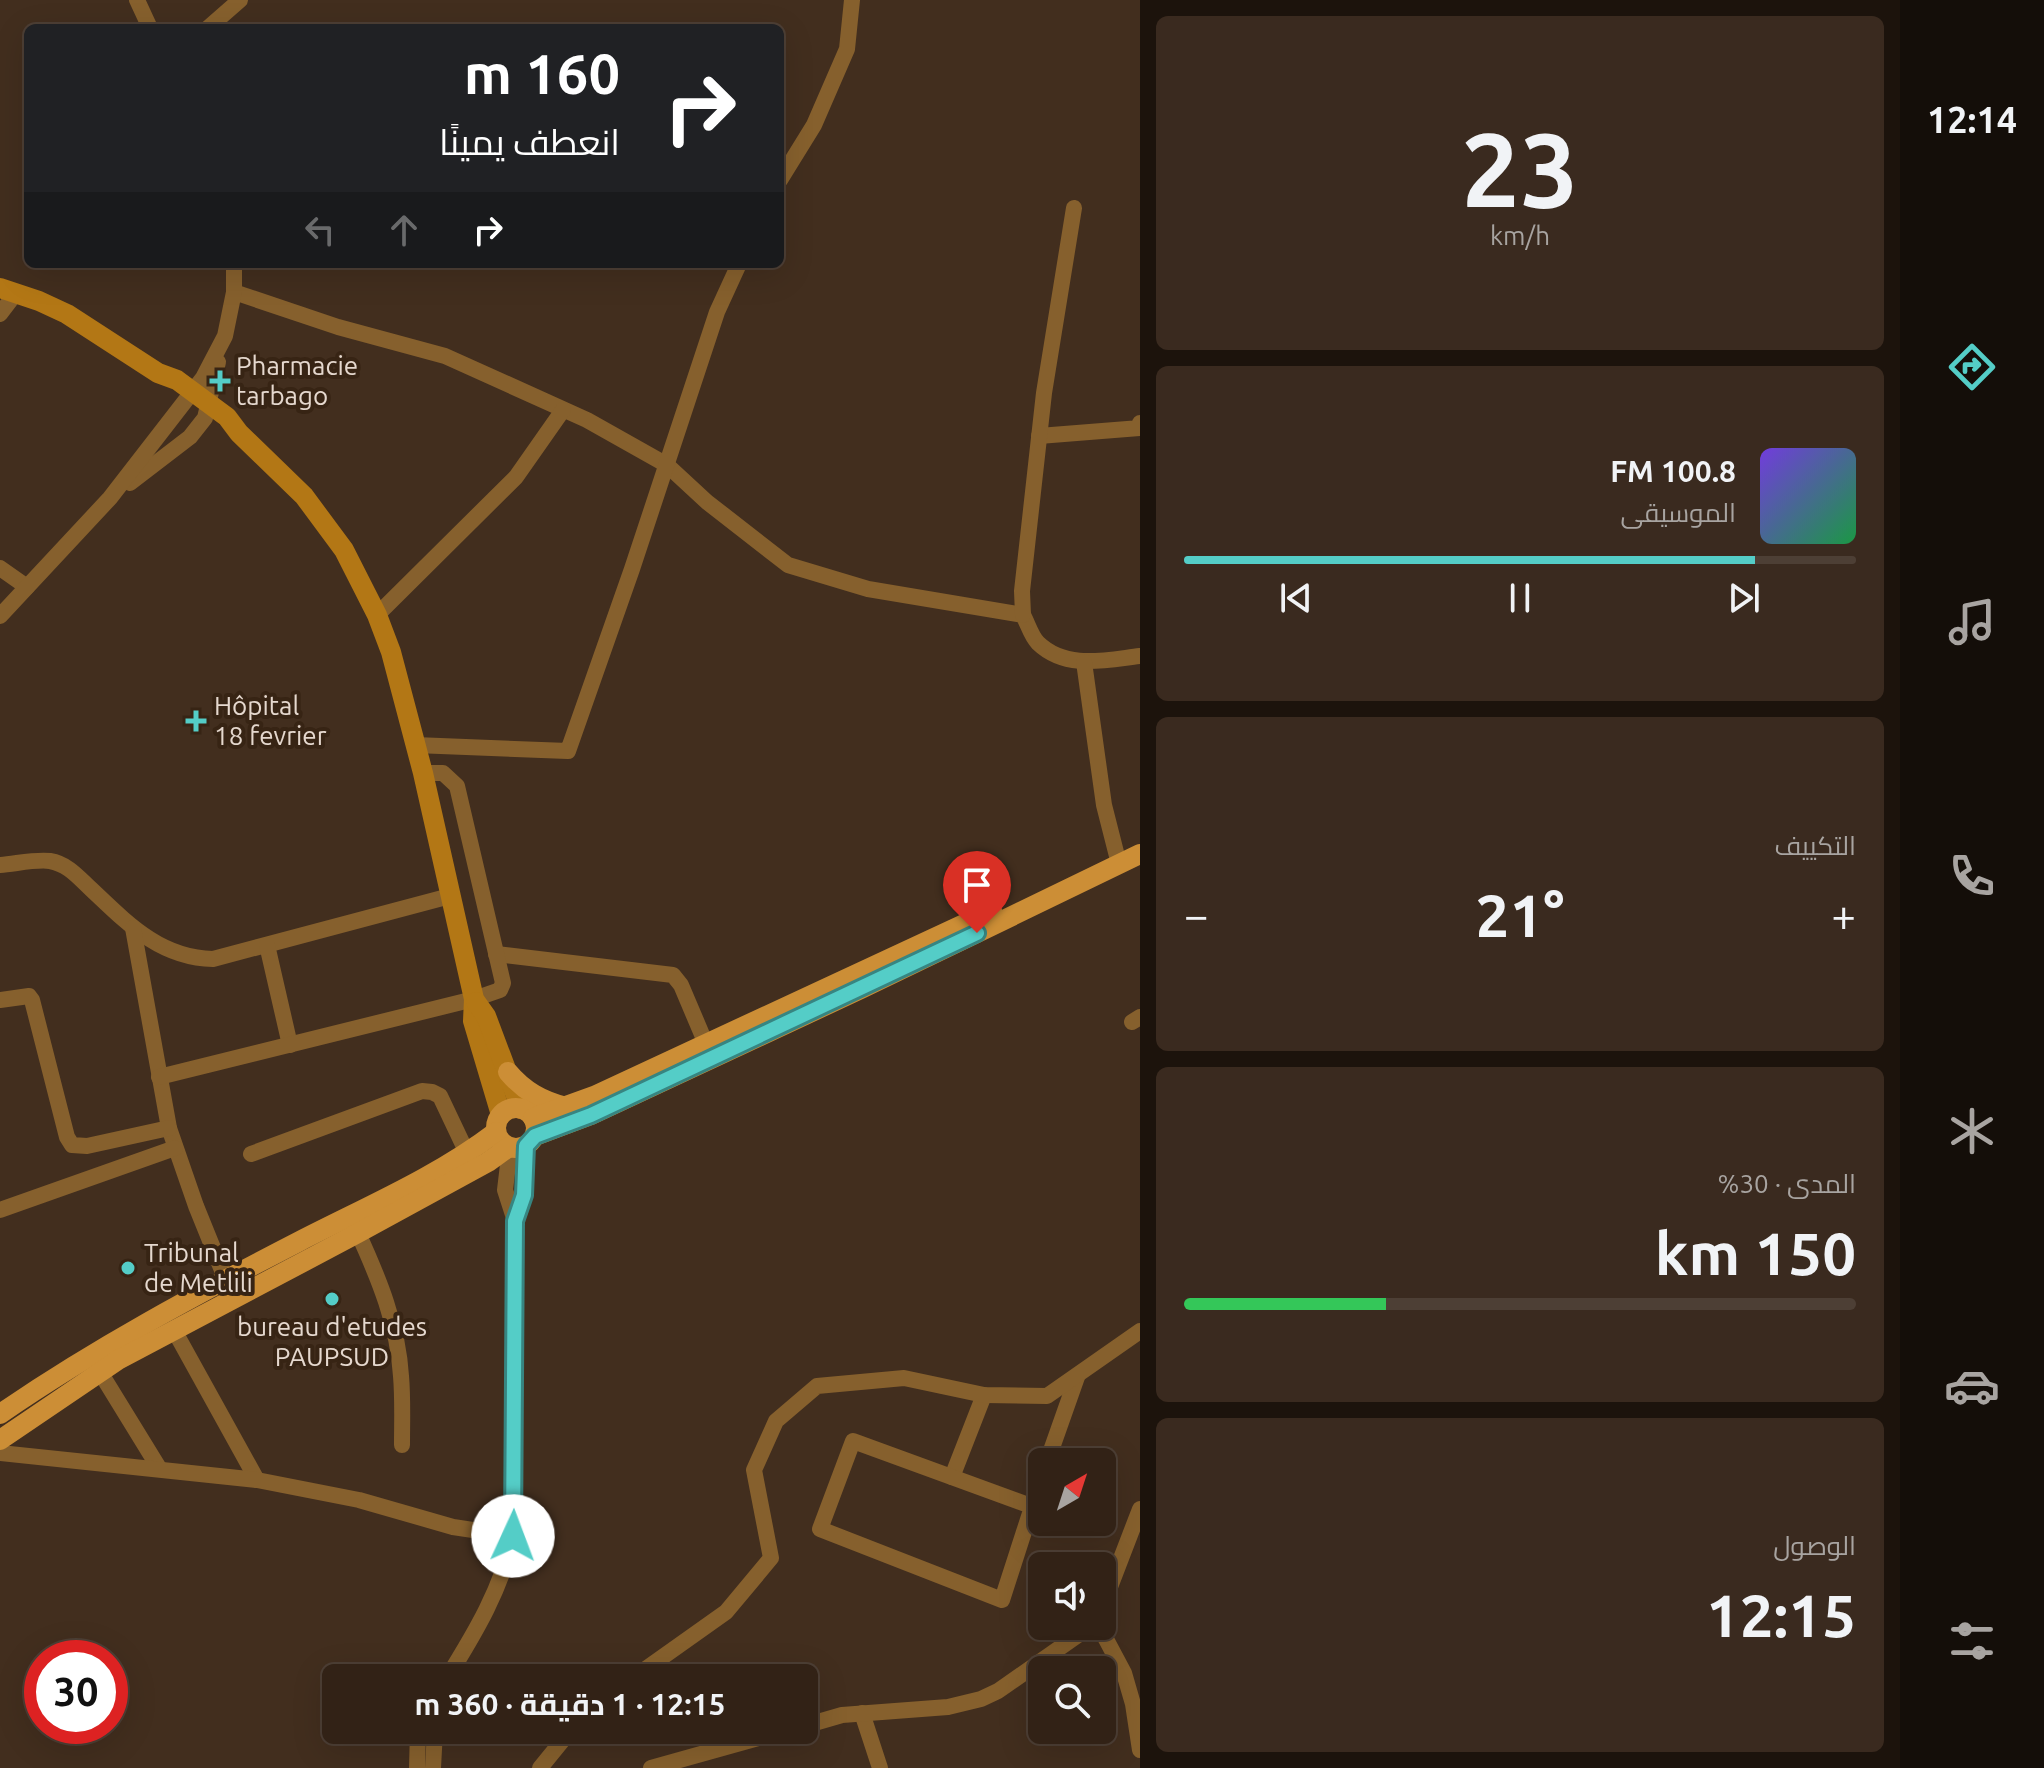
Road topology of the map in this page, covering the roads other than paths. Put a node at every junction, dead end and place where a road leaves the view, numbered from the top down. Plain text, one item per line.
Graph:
1 (137, 0) edge
2 (240, 0) edge
3 (852, 0) edge
4 (148, 24) edge
5 (213, 24) edge
6 (784, 174) edge
7 (1074, 208) dead end
8 (234, 268) edge
9 (737, 268) edge
10 (8, 291) edge
11 (234, 292) junction
12 (0, 314) edge
13 (198, 405) junction
14 (563, 410) junction
15 (1140, 423) edge
16 (1039, 436) junction
17 (667, 465) junction
18 (110, 498) junction
19 (0, 568) edge
20 (27, 587) junction
21 (377, 615) junction
22 (1023, 615) junction
23 (0, 616) edge
24 (1140, 656) edge
25 (1084, 662) junction
26 (415, 745) junction
27 (423, 773) junction
28 (1140, 841) edge
29 (1140, 854) edge
30 (1118, 858) junction
31 (0, 865) edge
32 (450, 896) junction
33 (133, 928) junction
34 (267, 945) junction
35 (496, 954) junction
36 (474, 999) junction
37 (0, 1000) edge
38 (706, 1044) junction
39 (290, 1045) junction
40 (508, 1072) junction
41 (159, 1077) junction
42 (566, 1107) junction
43 (169, 1128) junction
44 (516, 1131) junction
45 (175, 1148) junction
46 (467, 1153) junction
47 (251, 1154) dead end
48 (0, 1210) edge
49 (358, 1233) junction
50 (226, 1279) junction
51 (234, 1299) junction
52 (174, 1330) junction
53 (1140, 1331) edge
54 (100, 1372) junction
55 (1077, 1377) junction
56 (984, 1395) junction
57 (0, 1414) edge
58 (0, 1440) edge
59 (402, 1445) dead end
60 (1052, 1448) edge
61 (0, 1453) edge
62 (159, 1468) junction
63 (952, 1477) junction
64 (257, 1480) junction
65 (1028, 1505) edge
66 (1140, 1509) edge
67 (1028, 1516) edge
68 (513, 1536) junction
69 (1116, 1572) edge
70 (1071, 1640) edge
71 (1106, 1640) edge
72 (456, 1664) edge
73 (653, 1664) edge
74 (862, 1713) junction
75 (818, 1722) edge
76 (418, 1744) edge
77 (434, 1744) edge
78 (560, 1744) edge
79 (737, 1744) edge
80 (1140, 1750) edge
81 (417, 1768) edge
82 (433, 1768) edge
83 (540, 1768) edge
84 (651, 1768) edge
85 (880, 1768) edge

1 - 4 street
2 - 5 street
3 - 6 street
7 - 16 street
8 - 11 street
9 - 17 street
10 - 12 street
10 - 13 main road
11 - 13 street
11 - 14 street
13 - 18 street
13 - 18 street
13 - 21 main road
14 - 17 street
14 - 21 street
15 - 16 street
16 - 22 street
17 - 22 street
17 - 26 street
18 - 20 street
19 - 20 street
20 - 23 street
21 - 26 main road
22 - 25 street
24 - 25 street
25 - 30 street
26 - 27 main road
27 - 32 main road
27 - 35 street
28 - 30 main road
29 - 30 main road
30 - 38 main road
30 - 44 main road
31 - 33 street
32 - 34 street
32 - 36 main road
33 - 34 street
33 - 41 street
34 - 39 street
35 - 36 street
35 - 38 street
36 - 39 street
36 - 40 main road
36 - 44 main road
37 - 43 street
38 - 42 main road
39 - 41 street
40 - 42 main road
40 - 44 main road
41 - 43 street
42 - 44 main road
43 - 45 street
44 - 46 main road
44 - 49 main road
44 - 68 street
45 - 48 street
45 - 50 street
46 - 47 street
46 - 50 main road
49 - 51 main road
49 - 59 street
50 - 51 street
50 - 57 main road
51 - 52 main road
52 - 54 main road
52 - 64 street
53 - 55 street
54 - 58 main road
54 - 62 street
55 - 56 street
55 - 60 street
56 - 63 street
56 - 73 street
61 - 62 street
62 - 64 street
63 - 65 street
63 - 67 street
64 - 68 street
66 - 69 street
68 - 72 street
70 - 74 street
71 - 80 street
74 - 75 street
74 - 85 street
76 - 81 street
77 - 82 street
78 - 83 street
79 - 84 street

